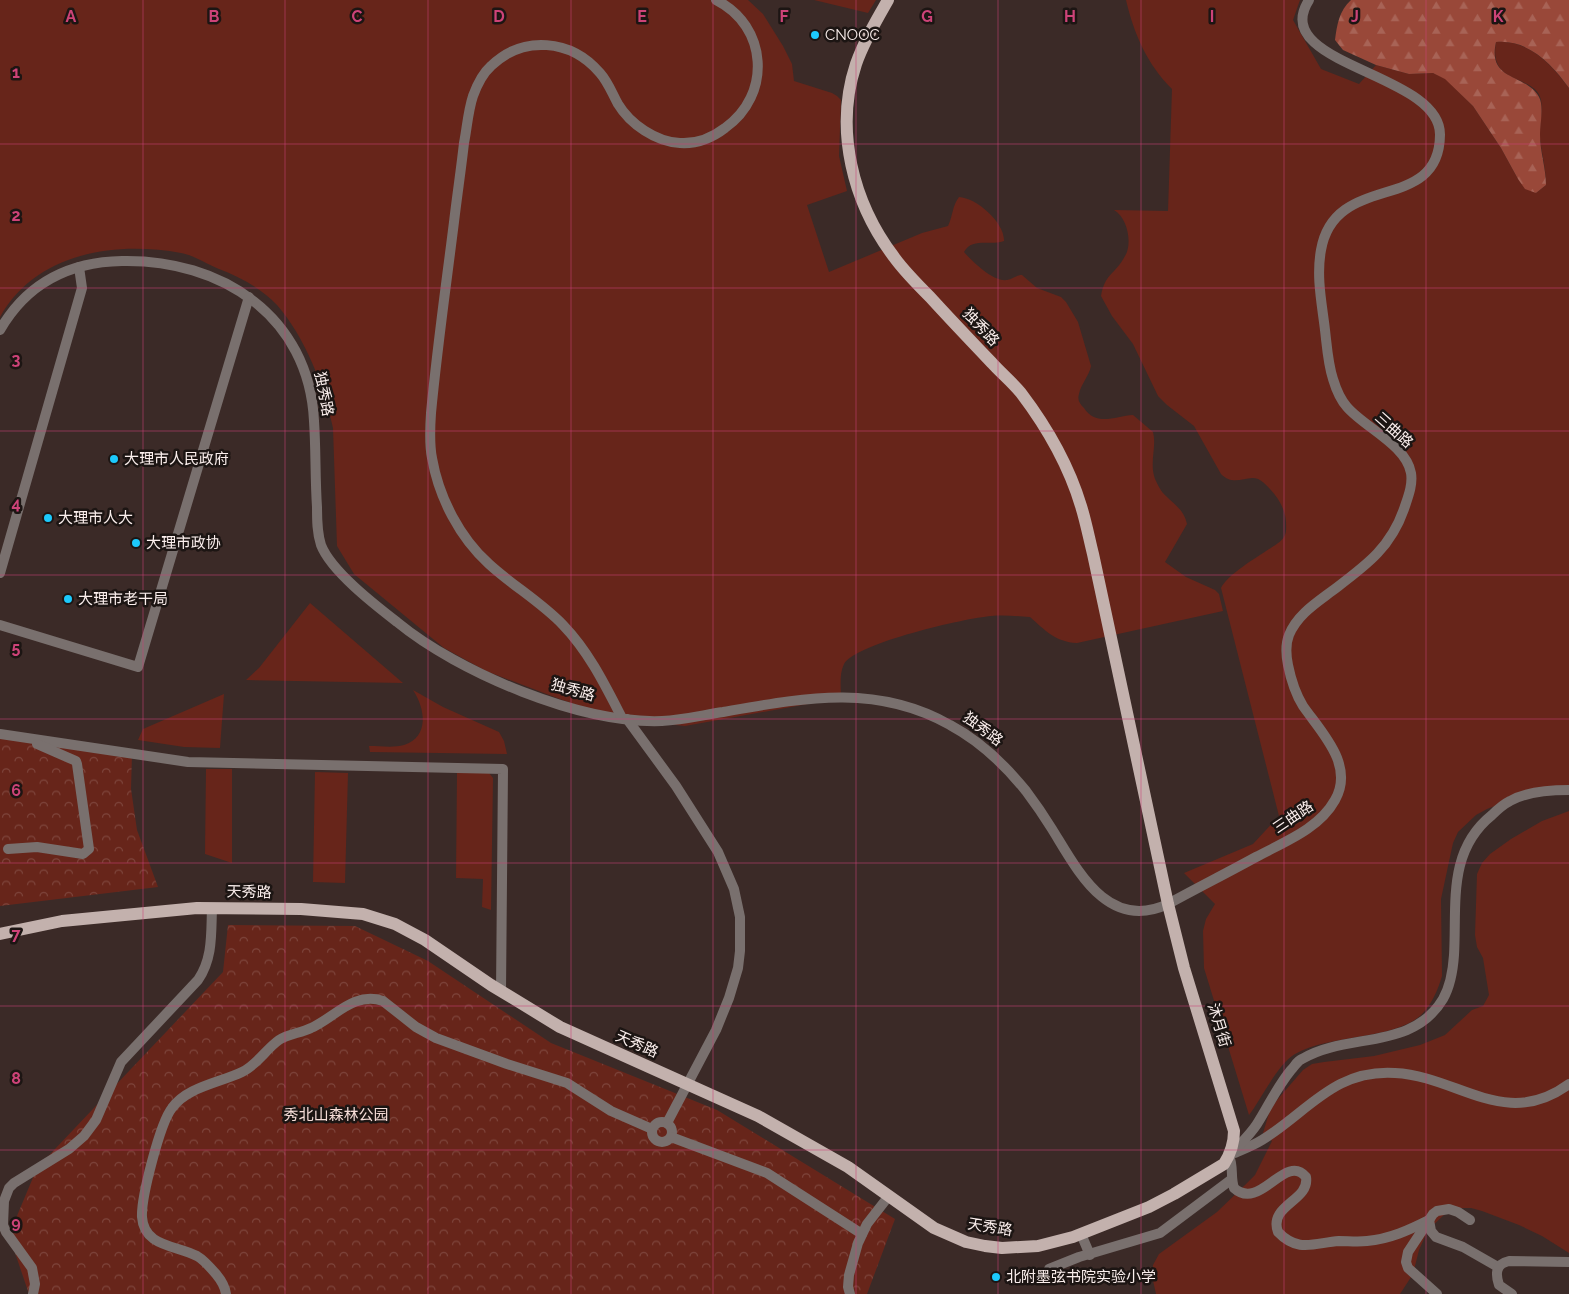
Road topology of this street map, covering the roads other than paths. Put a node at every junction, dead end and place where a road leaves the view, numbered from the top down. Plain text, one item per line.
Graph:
1 (716, 0) edge
2 (888, 0) edge
3 (1309, 0) edge
4 (79, 267) junction
5 (250, 297) junction
6 (0, 330) edge
7 (0, 573) edge
8 (0, 625) edge
9 (624, 719) junction
10 (0, 734) edge
11 (20, 737) junction
12 (1569, 790) edge
13 (8, 849) dead end
14 (1168, 904) junction
15 (212, 908) junction
16 (0, 934) edge
17 (501, 990) junction
18 (687, 1084) junction
19 (1569, 1084) edge
20 (667, 1124) junction
21 (652, 1130) junction
22 (671, 1137) junction
23 (1229, 1156) junction
24 (1232, 1179) junction
25 (888, 1197) junction
26 (1429, 1220) junction
27 (1470, 1220) dead end
28 (862, 1234) junction
29 (1081, 1234) junction
30 (1090, 1254) junction
31 (1569, 1262) edge
32 (1498, 1267) junction
33 (1050, 1269) dead end
34 (33, 1294) edge
35 (226, 1294) edge
36 (850, 1294) edge
37 (1438, 1294) edge
38 (1512, 1294) edge

1 - 9 street
2 - 14 main road, 独秀路
3 - 14 street, 三曲路
4 - 5 street, 独秀路
4 - 6 street, 独秀路
4 - 7 street
5 - 8 street
5 - 9 street, 独秀路
9 - 14 street, 独秀路
9 - 18 street
10 - 11 street
11 - 13 street
11 - 17 street
12 - 23 street
14 - 23 main road, 沐月街
15 - 16 main road, 天秀路
15 - 17 main road, 天秀路
15 - 34 street
17 - 18 main road, 天秀路
18 - 20 street
18 - 25 main road, 天秀路
19 - 23 street
20 - 21 street
20 - 22 street
21 - 22 street
21 - 35 street
22 - 28 street
23 - 24 street
23 - 29 main road, 天秀路
24 - 26 street
24 - 30 street
25 - 28 street
25 - 29 main road, 天秀路
26 - 27 street
26 - 32 street
26 - 37 street
28 - 36 street
29 - 30 street
30 - 33 street
31 - 32 street
32 - 38 street

